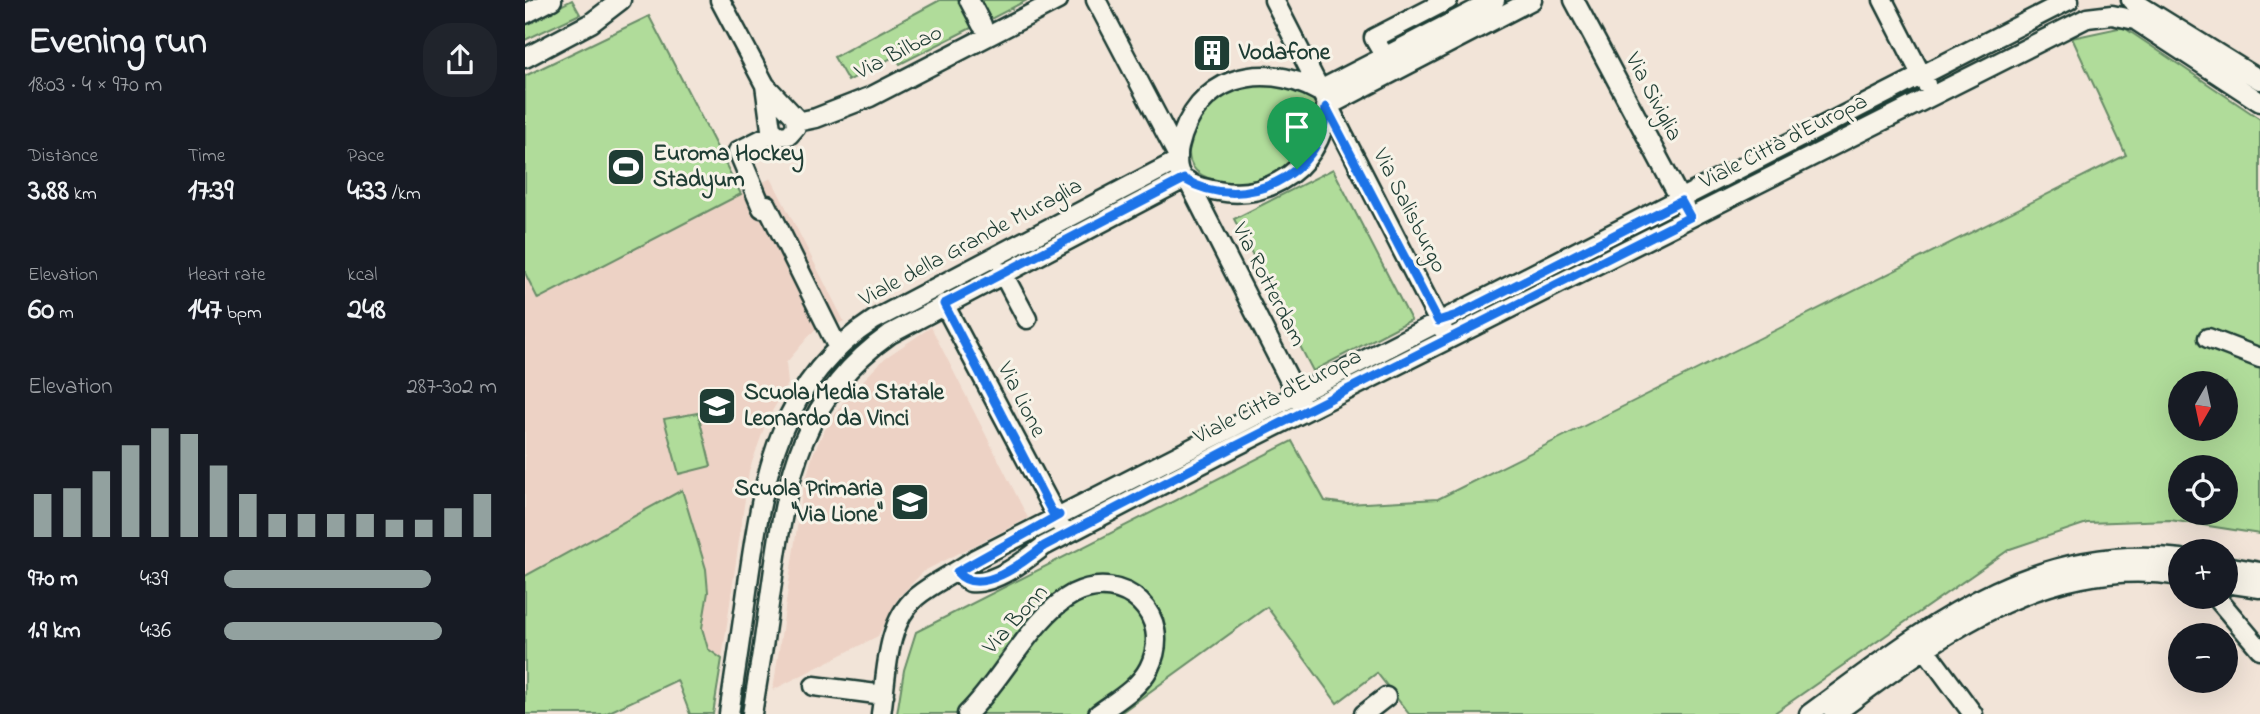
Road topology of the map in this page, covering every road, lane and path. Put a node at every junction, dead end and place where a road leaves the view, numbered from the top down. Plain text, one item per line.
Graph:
1 (552, 0) edge
2 (621, 0) edge
3 (712, 0) edge
4 (720, 0) edge
5 (969, 0) edge
6 (1058, 0) edge
7 (1096, 0) edge
8 (1274, 0) edge
9 (1448, 0) edge
10 (1495, 0) edge
11 (1532, 0) edge
12 (1574, 0) edge
13 (1883, 0) edge
14 (2070, 0) edge
15 (2131, 0) edge
16 (525, 14) edge
17 (729, 17) junction
18 (982, 25) dead end
19 (1385, 57) junction
20 (525, 58) edge
21 (2232, 72) junction
22 (1921, 75) junction
23 (2260, 80) edge
24 (765, 85) junction
25 (1932, 94) junction
26 (1322, 99) junction
27 (2260, 102) edge
28 (792, 116) junction
29 (772, 126) junction
30 (1177, 158) junction
31 (1186, 180) junction
32 (1681, 201) junction
33 (1690, 217) junction
34 (1002, 272) junction
35 (944, 304) junction
36 (1027, 319) dead end
37 (1438, 321) junction
38 (2208, 338) dead end
39 (1447, 339) junction
40 (838, 348) junction
41 (2260, 358) edge
42 (1296, 395) junction
43 (1304, 411) junction
44 (1059, 515) junction
45 (1064, 536) junction
46 (2168, 559) edge
47 (2238, 568) edge
48 (957, 572) junction
49 (2260, 572) edge
50 (2168, 576) edge
51 (2238, 585) edge
52 (2260, 588) edge
53 (2226, 609) edge
54 (1920, 643) junction
55 (2260, 649) edge
56 (814, 686) dead end
57 (884, 695) junction
58 (1386, 697) dead end
59 (729, 714) edge
60 (753, 714) edge
61 (881, 714) edge
62 (967, 714) edge
63 (1098, 714) edge
64 (1364, 714) edge
65 (1809, 714) edge
66 (1834, 714) edge
67 (1973, 714) edge

1 - 16 street
2 - 20 street
3 - 17 street
4 - 17 street
5 - 18 street
6 - 28 street, Via Bilbao
7 - 30 street
8 - 26 street, Via Salisburgo
9 - 19 street
10 - 19 street
11 - 26 street
12 - 32 street, Via Siviglia
13 - 22 street
14 - 22 street, Viale Città d'Europa
15 - 21 street, Viale Città d'Europa
17 - 24 street
19 - 26 street
21 - 23 street, Viale Città d'Europa
21 - 25 street, Viale Città d'Europa
21 - 27 street, Viale Città d'Europa
22 - 25 street
22 - 32 street, Viale Città d'Europa
24 - 28 street
24 - 29 street
25 - 33 street, Viale Città d'Europa
26 - 30 street
26 - 31 street
26 - 37 street, Via Salisburgo
28 - 29 street
28 - 29 street
29 - 40 street
30 - 31 street
30 - 40 street, Viale della Grande Muraglia
31 - 34 street, Viale della Grande Muraglia
31 - 42 street, Via Rotterdam
32 - 33 street, Via Siviglia
32 - 37 street, Viale Città d'Europa
33 - 39 street, Viale Città d'Europa
34 - 35 street, Viale della Grande Muraglia
34 - 36 street
35 - 44 street, Via Lione
35 - 60 street, Viale della Grande Muraglia
37 - 39 street, Via Salisburgo
37 - 42 street, Viale Città d'Europa
38 - 41 street
39 - 43 street, Viale Città d'Europa
40 - 59 street, Viale della Grande Muraglia
42 - 43 street, Via Rotterdam
42 - 44 street, Viale Città d'Europa
43 - 45 street, Viale Città d'Europa
44 - 45 street
44 - 48 street, Viale Città d'Europa
45 - 48 street, Viale Città d'Europa
46 - 54 street
47 - 49 street
48 - 57 street, Viale Città d'Europa
50 - 54 street
51 - 52 street
53 - 55 street
54 - 65 street
54 - 66 street
54 - 67 street
56 - 57 street
57 - 61 street, Viale Città d'Europa
58 - 64 street
62 - 63 street, Via Bonn

